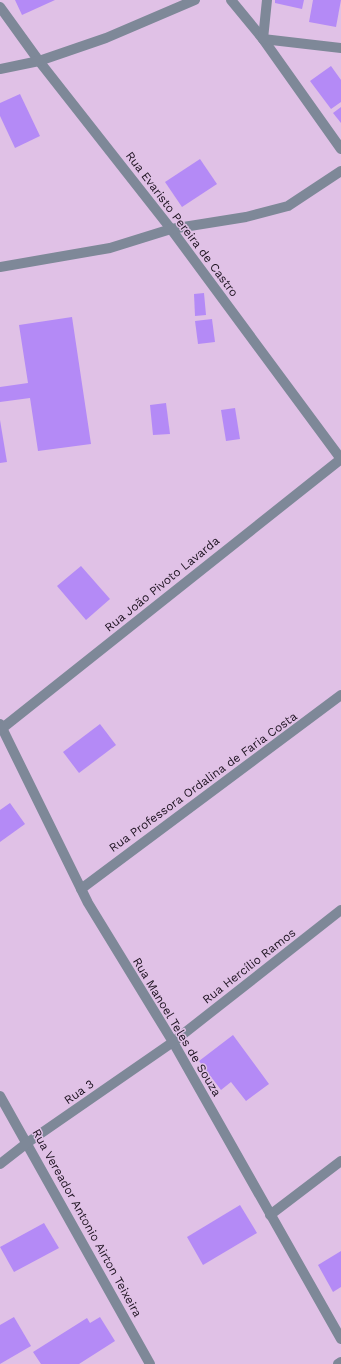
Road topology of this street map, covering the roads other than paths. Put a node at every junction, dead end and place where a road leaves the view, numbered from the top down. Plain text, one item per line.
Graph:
1 (196, 0) edge
2 (231, 0) edge
3 (267, 0) edge
4 (0, 7) edge
5 (263, 39) junction
6 (341, 48) edge
7 (39, 61) junction
8 (0, 69) edge
9 (341, 149) edge
10 (341, 171) edge
11 (171, 229) junction
12 (0, 267) edge
13 (341, 459) edge
14 (341, 695) edge
15 (1, 728) edge
16 (81, 889) junction
17 (341, 910) edge
18 (173, 1042) junction
19 (0, 1096) edge
20 (27, 1143) junction
21 (341, 1161) edge
22 (0, 1164) edge
23 (270, 1215) junction
24 (341, 1339) edge
25 (341, 1362) edge
26 (150, 1364) edge
27 (338, 1364) edge

1 - 7 street
2 - 5 street
3 - 5 street
4 - 7 street, Rua Evaristo Pereira de Castro
5 - 6 street
5 - 9 street
7 - 8 street
7 - 11 street, Rua Evaristo Pereira de Castro
10 - 11 street
11 - 12 street
11 - 13 street, Rua Evaristo Pereira de Castro
13 - 15 street, Rua João Pivoto Lavarda
14 - 16 street, Rua Professora Ordalina de Faria Costa
15 - 16 street, Rua Manoel Teles de Souza
16 - 18 street, Rua Manoel Teles de Souza
17 - 18 street, Rua Hercílio Ramos
18 - 20 street, Rua 3
18 - 23 street, Rua Manoel Teles de Souza
19 - 20 street, Rua Vereador Antonio Airton Teixeira
20 - 22 street, Rua 3
20 - 26 street, Rua Vereador Antonio Airton Teixeira
21 - 23 street
23 - 24 street, Rua Manoel Teles de Souza
25 - 27 street

